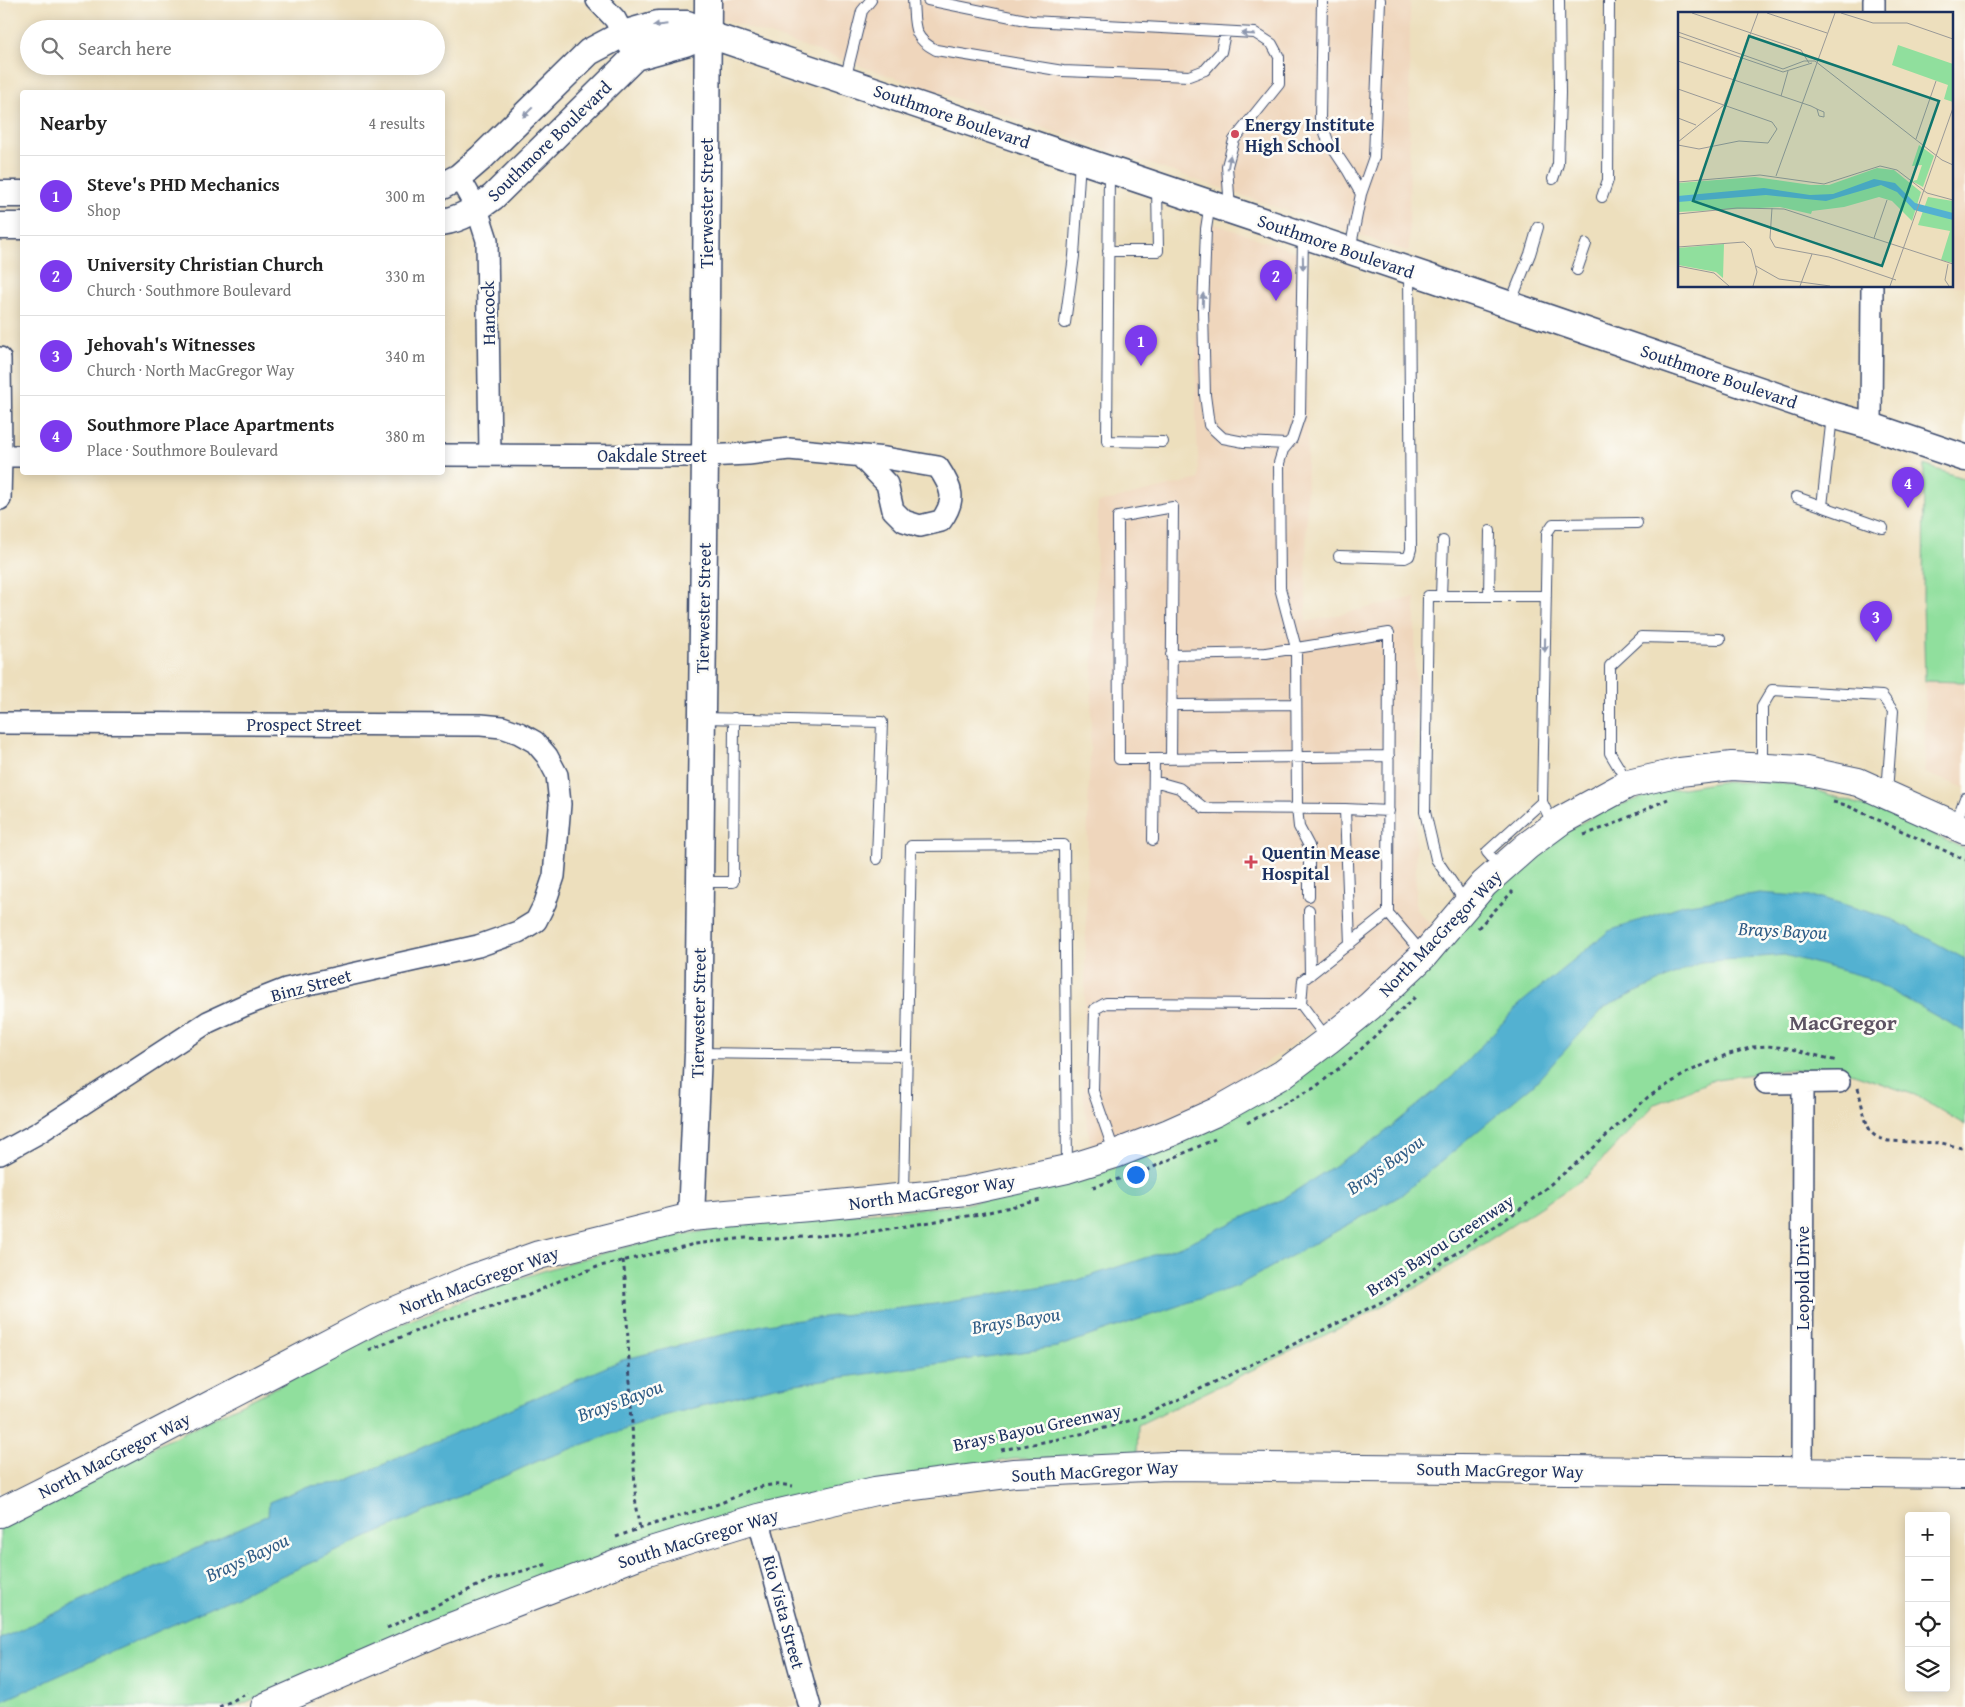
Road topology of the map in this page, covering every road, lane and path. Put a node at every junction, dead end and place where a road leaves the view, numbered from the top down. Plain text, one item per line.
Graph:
1 (597, 0) edge
2 (708, 0) edge
3 (871, 0) edge
4 (913, 0) edge
5 (928, 0) edge
6 (1322, 0) edge
7 (1380, 0) edge
8 (1558, 0) edge
9 (1609, 0) edge
10 (1226, 33) junction
11 (707, 34) junction
12 (629, 45) junction
13 (844, 80) junction
14 (1080, 159) junction
15 (1109, 169) junction
16 (1553, 179) dead end
17 (451, 181) edge
18 (1157, 185) junction
19 (0, 194) edge
20 (20, 194) edge
21 (1360, 194) junction
22 (1602, 196) dead end
23 (1220, 206) junction
24 (477, 209) junction
25 (445, 222) edge
26 (0, 226) edge
27 (20, 226) edge
28 (1538, 226) dead end
29 (1303, 234) junction
30 (1585, 247) dead end
31 (1350, 250) junction
32 (1108, 251) junction
33 (1408, 270) junction
34 (1577, 270) dead end
35 (1872, 288) edge
36 (1510, 304) junction
37 (1065, 323) dead end
38 (0, 358) edge
39 (1832, 415) junction
40 (1871, 426) junction
41 (1163, 442) dead end
42 (1287, 444) junction
43 (445, 455) edge
44 (490, 455) junction
45 (1, 456) edge
46 (20, 456) edge
47 (705, 456) junction
48 (860, 456) dead end
49 (1965, 458) edge
50 (1796, 497) dead end
51 (0, 499) edge
52 (1822, 506) junction
53 (1637, 523) dead end
54 (1883, 528) dead end
55 (1490, 531) dead end
56 (1443, 541) dead end
57 (1339, 556) dead end
58 (1441, 596) junction
59 (1489, 596) junction
60 (1546, 596) junction
61 (1720, 639) dead end
62 (1296, 648) junction
63 (1171, 655) junction
64 (1296, 704) junction
65 (1171, 705) junction
66 (702, 718) junction
67 (734, 718) junction
68 (0, 723) edge
69 (1389, 756) junction
70 (1297, 758) junction
71 (1154, 759) junction
72 (1171, 759) junction
73 (1762, 768) junction
74 (1154, 781) junction
75 (1628, 784) junction
76 (1886, 795) junction
77 (1965, 798) edge
78 (1542, 802) junction
79 (560, 804) joint
80 (1297, 808) junction
81 (1345, 809) junction
82 (1389, 811) junction
83 (1553, 826) junction
84 (1960, 828) edge
85 (1153, 840) dead end
86 (877, 859) dead end
87 (1501, 869) junction
88 (700, 882) junction
89 (1308, 896) dead end
90 (1467, 904) junction
91 (1309, 910) dead end
92 (1388, 913) junction
93 (1350, 944) junction
94 (1424, 955) junction
95 (1310, 975) junction
96 (1301, 1004) junction
97 (1328, 1040) junction
98 (698, 1053) junction
99 (906, 1056) junction
100 (1845, 1075) junction
101 (1803, 1082) junction
102 (1766, 1083) dead end
103 (1965, 1149) edge
104 (0, 1154) edge
105 (1115, 1154) junction
106 (1067, 1169) junction
107 (904, 1198) junction
108 (691, 1217) junction
109 (844, 1234) dead end
110 (622, 1260) junction
111 (518, 1299) dead end
112 (998, 1451) dead end
113 (1802, 1473) junction
114 (1965, 1474) edge
115 (0, 1513) edge
116 (758, 1518) junction
117 (640, 1528) dead end
118 (265, 1707) edge
119 (810, 1707) edge

1 - 12 street
2 - 11 street, Tierwester Street
3 - 13 lane
4 - 10 lane
5 - 10 lane
6 - 21 lane
7 - 21 lane
8 - 16 lane
9 - 22 lane
23 -> 10 lane
11 - 12 street, Southmore Boulevard
11 - 13 street, Southmore Boulevard
11 - 47 street, Tierwester Street
12 -> 17 street, Southmore Boulevard
12 - 24 street, Southmore Boulevard
13 - 14 street, Southmore Boulevard
14 - 15 street, Southmore Boulevard
14 - 37 lane
15 - 18 street, Southmore Boulevard
15 - 32 lane
17 - 24 street, Hancock
18 - 23 street, Southmore Boulevard
18 - 32 lane
19 - 20 street
21 - 31 lane
23 - 29 street, Southmore Boulevard
42 -> 23 lane
24 - 25 street, Southmore Boulevard
24 - 44 street, Hancock
26 - 27 street
28 - 36 lane
29 - 31 street, Southmore Boulevard
29 -> 42 lane
30 - 34 lane
31 - 33 street, Southmore Boulevard
32 - 41 lane
33 - 36 street, Southmore Boulevard
33 - 57 lane
35 - 40 street
36 - 39 street, Southmore Boulevard
38 - 45 street
39 - 40 street, Southmore Boulevard
39 - 52 lane
40 - 49 street, Southmore Boulevard
42 - 62 lane
43 - 44 street, Oakdale Street
44 - 47 street, Oakdale Street
45 - 46 street
45 - 51 street
47 - 48 street, Oakdale Street
47 - 66 street, Tierwester Street
50 - 52 lane
52 - 54 lane
53 - 60 lane
55 - 59 lane
56 - 58 lane
58 - 59 lane
58 - 90 lane
59 - 60 lane
60 -> 78 lane
61 - 75 lane
62 - 63 lane
62 - 64 lane
62 - 69 lane
63 - 65 lane
63 - 71 lane
64 - 65 lane
64 - 70 lane
65 - 72 lane
66 - 67 lane
66 - 88 street, Tierwester Street
67 - 86 lane
67 - 88 lane
68 - 79 street, Prospect Street
69 - 70 lane
69 - 82 lane
70 - 72 lane
70 - 80 lane
71 - 72 lane
71 - 74 lane
73 - 75 main road, North MacGregor Way
73 - 76 main road, North MacGregor Way
73 - 76 lane
74 - 80 lane
74 - 85 lane
75 - 83 main road, North MacGregor Way
76 - 84 main road, North MacGregor Way
77 - 84 lane
78 - 83 lane
78 - 87 lane
79 - 104 street, Binz Street
80 - 81 lane
80 - 89 lane
81 - 82 lane
81 - 93 lane
82 - 92 lane
83 - 87 main road, North MacGregor Way
87 - 90 main road, North MacGregor Way
88 - 98 street, Tierwester Street
90 - 94 main road, North MacGregor Way
91 - 95 lane
92 - 93 lane
92 - 94 lane
93 - 95 lane
94 - 97 main road, North MacGregor Way
95 - 96 lane
96 - 97 lane
96 - 105 lane
97 - 105 main road, North MacGregor Way
98 - 99 lane
98 - 108 street, Tierwester Street
99 - 106 lane
99 - 107 lane
100 - 101 street
100 - 103 path
100 - 112 path, Brays Bayou Greenway
101 - 102 street
101 - 113 street, Leopold Drive
105 - 106 main road, North MacGregor Way
106 - 107 main road, North MacGregor Way
107 - 108 main road, North MacGregor Way
108 - 115 main road, North MacGregor Way
109 - 110 path
110 - 111 path
110 - 117 path
113 - 114 main road, South MacGregor Way
113 - 116 main road, South MacGregor Way
116 - 118 main road, South MacGregor Way
116 - 119 street, Rio Vista Street

